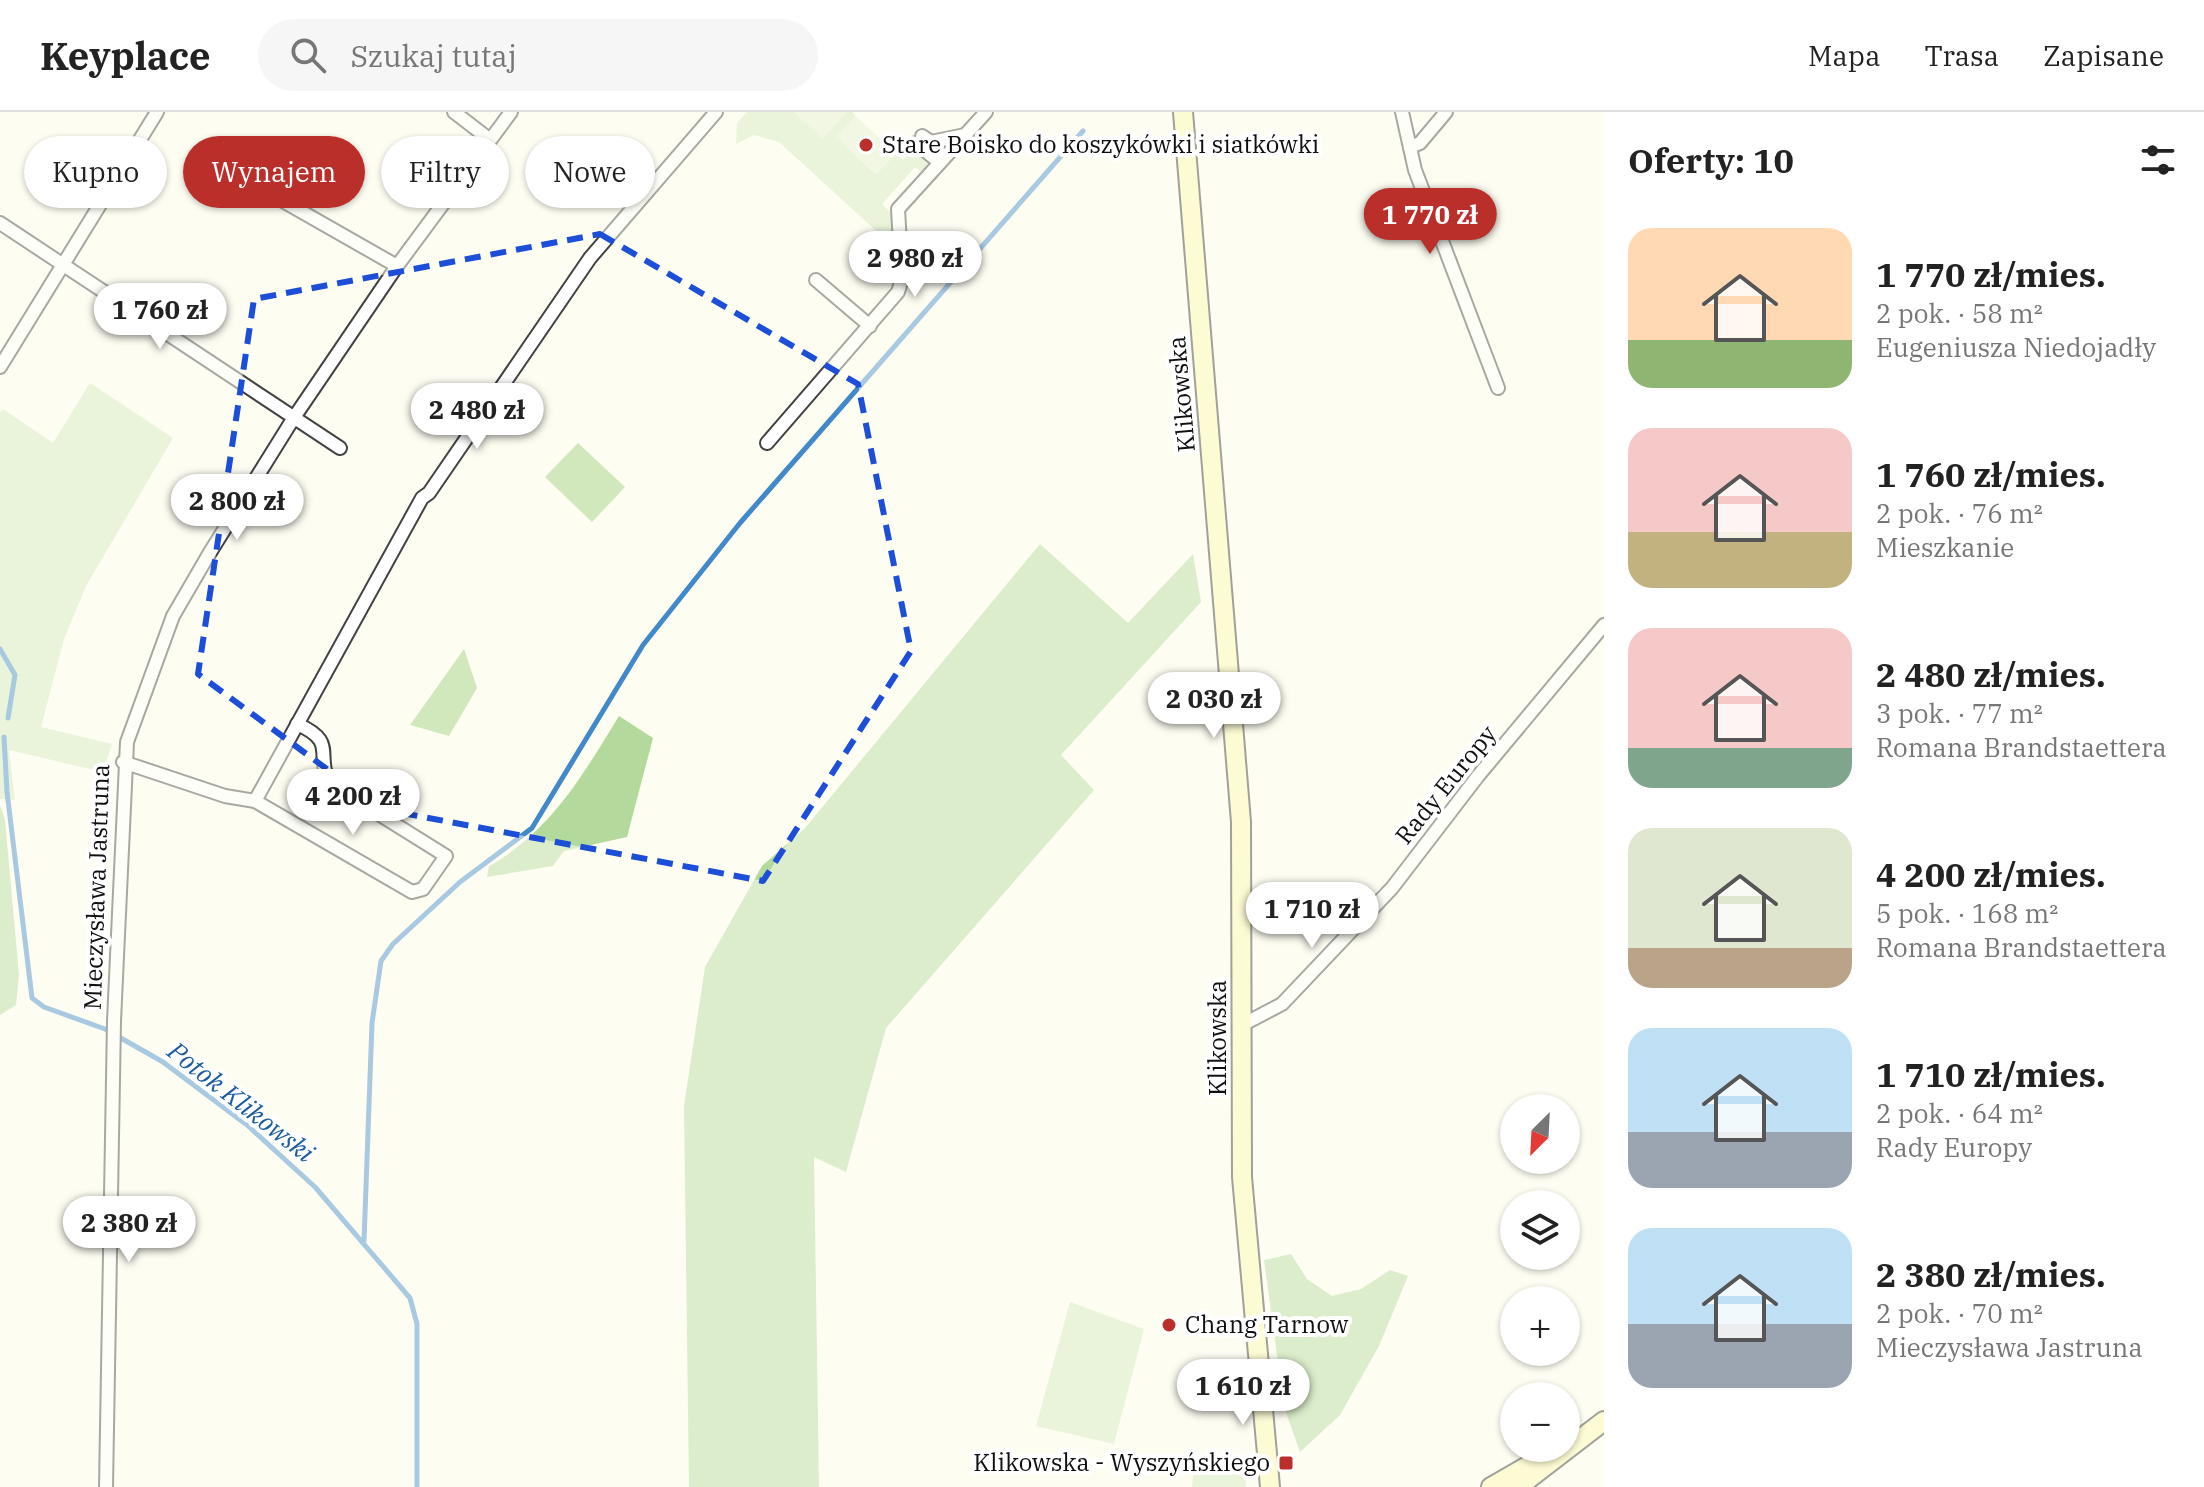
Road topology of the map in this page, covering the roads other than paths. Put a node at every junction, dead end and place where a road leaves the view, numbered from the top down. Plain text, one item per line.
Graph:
1 (157, 112) edge
2 (454, 112) edge
3 (511, 112) edge
4 (716, 112) edge
5 (986, 112) edge
6 (1186, 112) edge
7 (1402, 112) edge
8 (1446, 112) edge
9 (965, 135) junction
10 (485, 136) edge
11 (491, 136) edge
12 (1410, 147) junction
13 (943, 159) junction
14 (295, 208) edge
15 (439, 208) edge
16 (0, 223) edge
17 (63, 264) junction
18 (397, 266) junction
19 (816, 280) dead end
20 (870, 326) junction
21 (0, 367) edge
22 (1498, 388) dead end
23 (293, 419) junction
24 (767, 443) dead end
25 (340, 448) dead end
26 (1604, 625) edge
27 (297, 724) junction
28 (123, 762) junction
29 (255, 801) junction
30 (1242, 1025) junction
31 (1604, 1421) edge
32 (1585, 1436) junction
33 (1580, 1439) edge
34 (1537, 1462) edge
35 (106, 1487) edge
36 (1270, 1487) edge
37 (1491, 1487) edge
38 (1518, 1487) edge

1 - 17 street
2 - 10 street
3 - 11 street, Mieczysława Jastruna
4 - 27 street
5 - 9 street
6 - 30 street, Klikowska
7 - 12 street
8 - 12 street
9 - 13 street
9 - 13 street
12 - 22 street
13 - 20 street
14 - 18 street
15 - 18 street, Mieczysława Jastruna
16 - 17 street
17 - 21 street
17 - 23 street
18 - 23 street, Mieczysława Jastruna
19 - 20 street
20 - 24 street
23 - 25 street
23 - 28 street, Mieczysława Jastruna
26 - 30 street, Rady Europy
27 - 29 street
27 - 29 street
28 - 29 street
28 - 35 street, Mieczysława Jastruna
30 - 36 street, Klikowska
31 - 32 street
32 - 33 street
32 - 38 street
34 - 37 street

